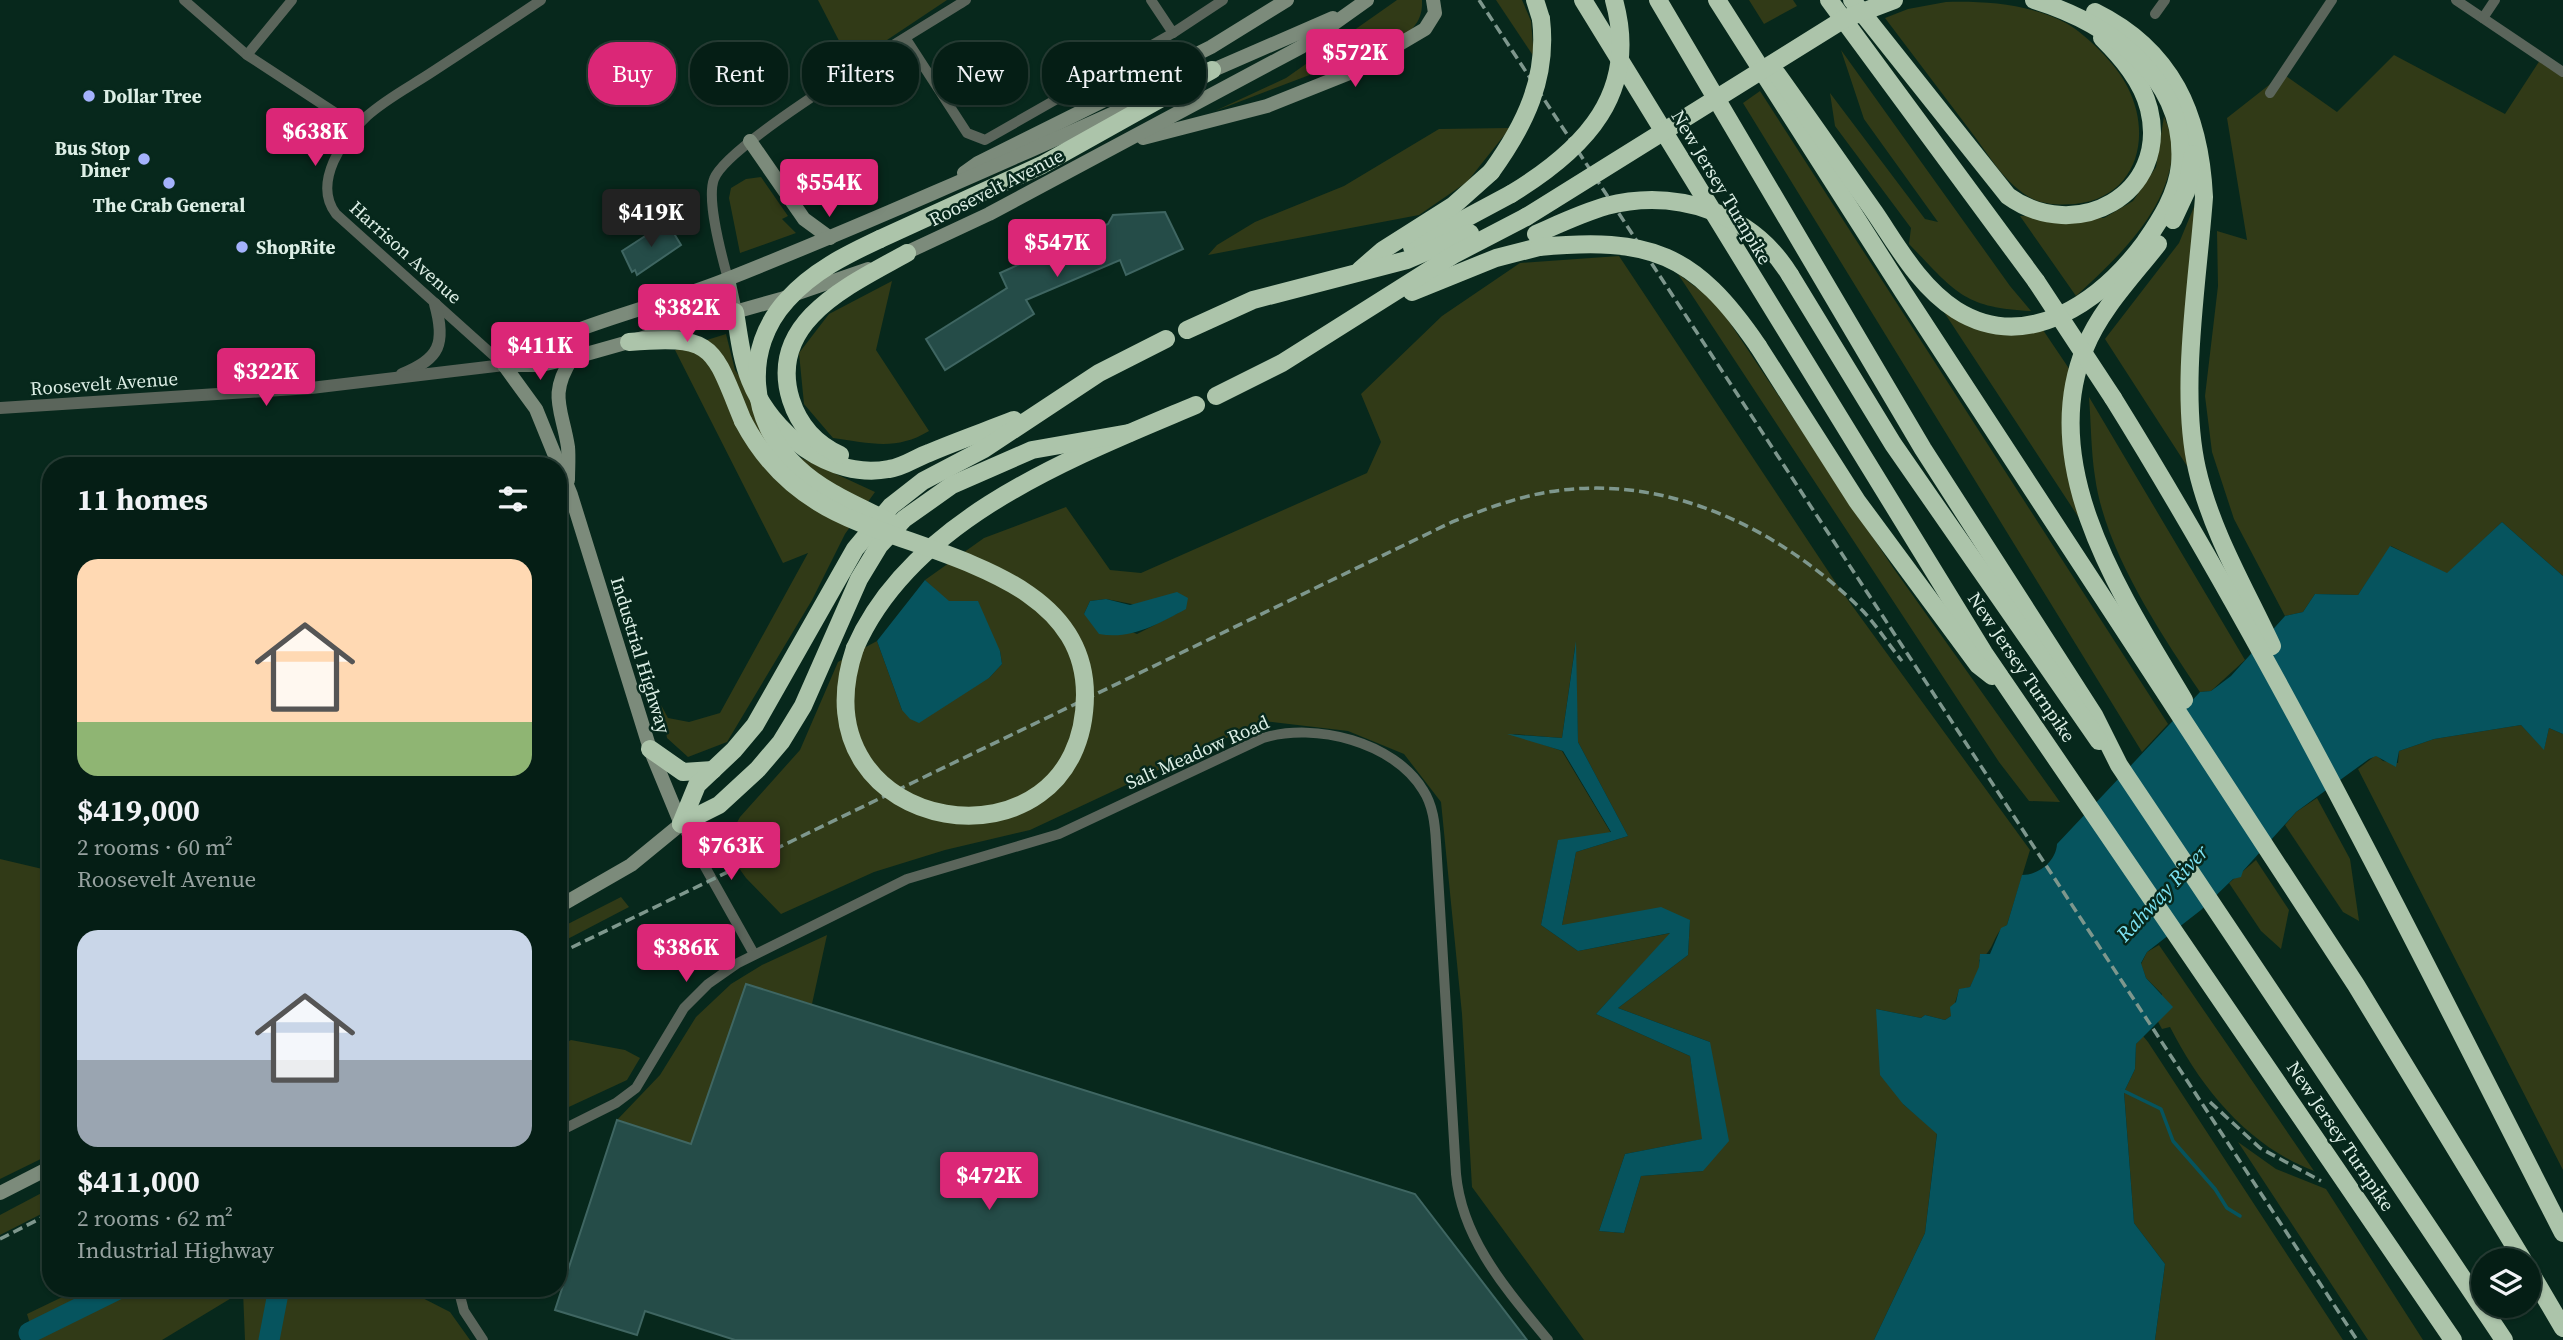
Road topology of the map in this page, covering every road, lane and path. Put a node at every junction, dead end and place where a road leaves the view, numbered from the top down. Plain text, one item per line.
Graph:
1 (184, 0) edge
2 (292, 0) edge
3 (541, 0) edge
4 (966, 0) edge
5 (1151, 0) edge
6 (1223, 0) edge
7 (1287, 0) edge
8 (1433, 0) edge
9 (1535, 0) edge
10 (1583, 0) edge
11 (1614, 0) edge
12 (1658, 0) edge
13 (1717, 0) edge
14 (1724, 0) edge
15 (1829, 0) edge
16 (1852, 0) edge
17 (1862, 0) edge
18 (1894, 0) edge
19 (2034, 0) edge
20 (2165, 0) edge
21 (2332, 0) edge
22 (2456, 0) edge
23 (2496, 0) edge
24 (2063, 3) edge
25 (1362, 4) edge
26 (2155, 14) dead end
27 (2483, 18) junction
28 (1173, 33) junction
29 (906, 39) junction
30 (247, 55) junction
31 (1212, 70) junction
32 (2563, 72) edge
33 (2270, 93) dead end
34 (2192, 121) junction
35 (357, 127) junction
36 (750, 141) junction
37 (1118, 145) junction
38 (943, 188) junction
39 (1519, 206) junction
40 (830, 238) junction
41 (1537, 241) junction
42 (907, 253) junction
43 (1358, 272) junction
44 (727, 279) junction
45 (435, 304) junction
46 (735, 312) junction
47 (1358, 317) junction
48 (1186, 330) dead end
49 (1166, 339) dead end
50 (629, 342) junction
51 (572, 358) junction
52 (504, 365) junction
53 (383, 381) junction
54 (1216, 396) dead end
55 (1196, 405) dead end
56 (0, 408) edge
57 (1047, 408) junction
58 (1129, 433) junction
59 (926, 454) junction
60 (556, 457) edge
61 (567, 483) edge
62 (569, 488) junction
63 (976, 565) junction
64 (2235, 584) junction
65 (1981, 659) junction
66 (2152, 660) junction
67 (2090, 719) junction
68 (650, 748) junction
69 (713, 770) junction
70 (681, 824) junction
71 (567, 902) edge
72 (754, 954) junction
73 (567, 1128) edge
74 (42, 1172) edge
75 (0, 1193) edge
76 (2563, 1233) edge
77 (2516, 1248) edge
78 (2541, 1290) edge
79 (460, 1297) edge
80 (2563, 1328) edge
81 (482, 1340) edge
82 (1548, 1340) edge
83 (2453, 1340) edge
84 (2504, 1340) edge

1 - 30 street
2 - 30 street
3 - 35 street, Harrison Avenue
4 - 29 street
5 - 28 street
6 - 28 street
7 - 38 main road
8 - 37 main road
9 - 43 highway, bridge
10 - 65 highway, New Jersey Turnpike
11 - 39 highway, bridge
12 - 67 highway, New Jersey Turnpike
13 - 66 highway
14 - 24 highway
15 - 64 highway, bridge
16 - 24 highway
17 - 39 highway
18 - 39 highway, bridge
19 - 24 highway
20 - 26 street
21 - 33 street
22 - 27 street
23 - 27 street
24 - 34 highway
25 - 31 main road, Roosevelt Avenue
25 - 37 main road, Roosevelt Avenue
27 - 32 street
28 - 29 street
29 - 36 street
30 - 35 street
31 - 38 main road, Roosevelt Avenue
31 - 63 highway, bridge
34 - 64 highway
34 - 66 highway
35 - 45 street, Harrison Avenue
36 - 40 main road
36 - 44 street
37 - 42 main road, Roosevelt Avenue
38 - 40 main road, Roosevelt Avenue
39 - 43 highway
39 - 47 highway
40 - 44 main road, Roosevelt Avenue
41 - 47 highway
41 - 65 highway, bridge
41 - 67 highway, bridge
42 - 46 main road, Roosevelt Avenue
42 - 59 highway
43 - 48 highway
44 - 46 main road
44 - 52 main road, Roosevelt Avenue
45 - 52 street, Harrison Avenue
45 - 53 street
46 - 50 main road, Roosevelt Avenue
46 - 59 highway
47 - 54 highway
49 - 57 highway
50 - 51 main road, Roosevelt Avenue
50 - 63 highway, bridge
51 - 52 main road, Roosevelt Avenue
51 - 62 main road
52 - 53 street, Roosevelt Avenue
52 - 60 main road, Industrial Highway
53 - 56 street, Roosevelt Avenue
55 - 58 highway
57 - 59 highway
57 - 69 highway
58 - 63 highway, bridge
58 - 70 highway
61 - 62 main road, Industrial Highway
62 - 68 main road, Industrial Highway
64 - 76 highway
65 - 83 highway, New Jersey Turnpike
66 - 77 highway
67 - 84 highway, New Jersey Turnpike
68 - 69 highway
68 - 70 main road, Industrial Highway
69 - 70 highway
70 - 71 main road
70 - 72 street
72 - 73 street, Salt Meadow Road
72 - 82 street, Salt Meadow Road
74 - 75 main road
78 - 80 highway
79 - 81 street

